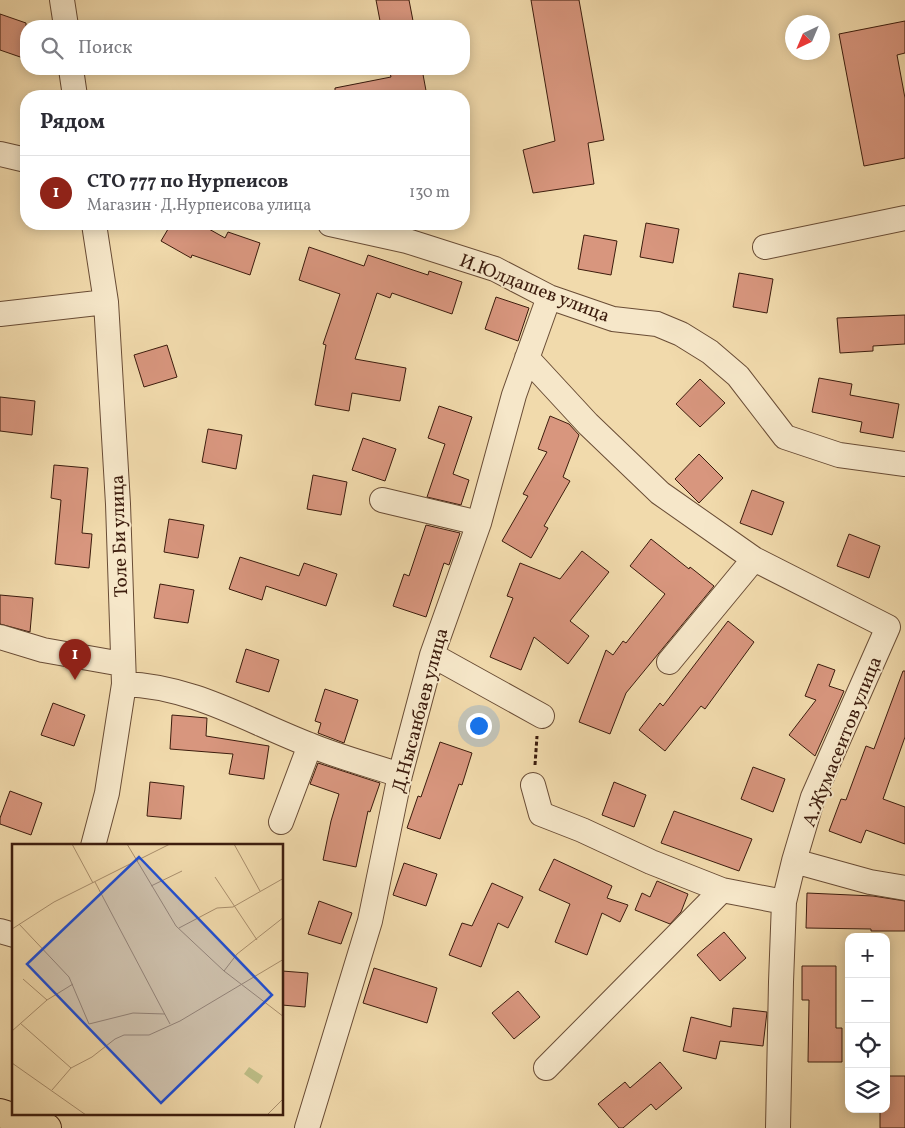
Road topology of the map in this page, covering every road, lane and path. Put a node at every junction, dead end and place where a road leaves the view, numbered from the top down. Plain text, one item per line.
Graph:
1 (62, 0) edge
2 (65, 20) edge
3 (73, 75) edge
4 (74, 90) edge
5 (0, 154) edge
6 (20, 159) edge
7 (905, 218) edge
8 (95, 230) edge
9 (357, 230) edge
10 (765, 247) dead end
11 (549, 297) junction
12 (106, 302) junction
13 (0, 314) edge
14 (527, 358) junction
15 (905, 464) edge
16 (382, 500) dead end
17 (479, 523) junction
18 (754, 559) junction
19 (0, 637) edge
20 (432, 655) junction
21 (670, 662) dead end
22 (123, 674) junction
23 (542, 716) joint
24 (310, 746) junction
25 (400, 774) junction
26 (533, 785) joint
27 (281, 822) dead end
28 (94, 844) edge
29 (794, 861) junction
30 (905, 888) edge
31 (722, 890) junction
32 (784, 902) junction
33 (546, 1068) dead end
34 (307, 1128) edge
35 (778, 1128) edge

1 - 2 street
3 - 4 street
5 - 6 street
7 - 10 street
8 - 12 street, Толе Би улица
9 - 11 street, И.Юлдашев улица
11 - 14 street, Д.Нысанбаев улица
11 - 15 street, И.Юлдашев улица
12 - 13 street
12 - 22 street, Толе Би улица
14 - 17 street, Д.Нысанбаев улица
14 - 18 street, А.Жумасеитов улица
16 - 17 street
17 - 20 street, Д.Нысанбаев улица
18 - 21 street
18 - 29 street, А.Жумасеитов улица
19 - 22 street
20 - 23 street
20 - 25 street, Д.Нысанбаев улица
22 - 24 street
22 - 28 street, Толе Би улица
23 - 26 path
24 - 25 street
24 - 27 street
25 - 34 street, Д.Нысанбаев улица
26 - 31 street
29 - 30 street
29 - 32 street, А.Жумасеитов улица
31 - 32 street
31 - 33 street
32 - 35 street, А.Жумасеитов улица

